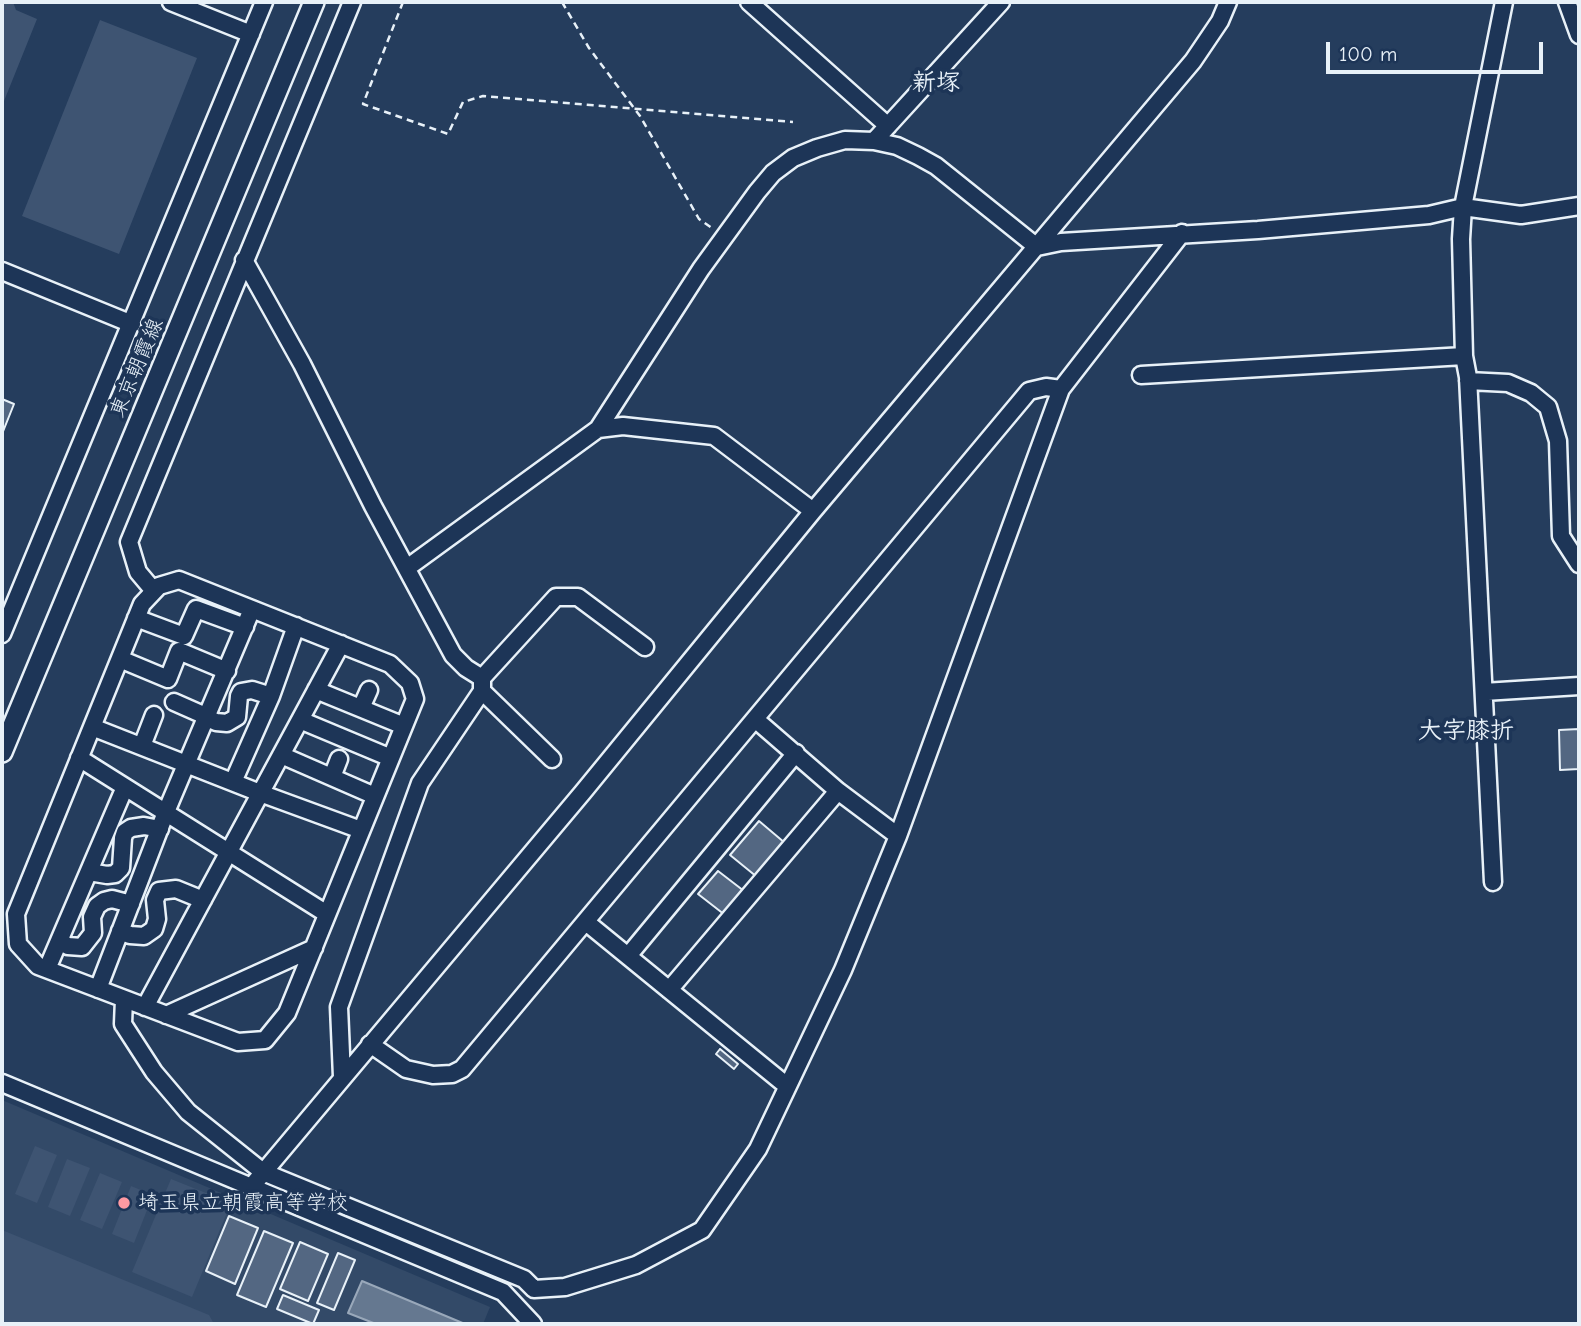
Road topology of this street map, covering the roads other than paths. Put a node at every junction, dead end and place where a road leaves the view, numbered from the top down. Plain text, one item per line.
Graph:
1 (171, 2) edge
2 (264, 2) edge
3 (314, 2) edge
4 (352, 2) edge
5 (749, 2) edge
6 (1001, 2) edge
7 (1228, 2) edge
8 (1504, 2) edge
9 (1567, 2) edge
10 (251, 34) junction
11 (1579, 34) edge
12 (888, 126) junction
13 (874, 141) junction
14 (1579, 206) edge
15 (1463, 207) junction
16 (1182, 233) junction
17 (1037, 247) junction
18 (244, 260) junction
19 (2, 271) edge
20 (132, 324) junction
21 (1464, 356) junction
22 (1141, 375) dead end
23 (1468, 381) junction
24 (1061, 389) junction
25 (598, 429) junction
26 (813, 511) junction
27 (1579, 564) edge
28 (407, 568) junction
29 (154, 591) junction
30 (252, 609) junction
31 (136, 618) junction
32 (296, 626) junction
33 (245, 627) junction
34 (2, 634) edge
35 (341, 644) junction
36 (645, 647) dead end
37 (120, 659) junction
38 (227, 671) junction
39 (482, 685) junction
40 (1579, 686) edge
41 (316, 690) junction
42 (369, 690) dead end
43 (1484, 692) junction
44 (271, 696) junction
45 (174, 702) dead end
46 (154, 715) dead end
47 (358, 716) junction
48 (208, 718) junction
49 (755, 719) junction
50 (300, 720) junction
51 (92, 726) junction
52 (404, 726) junction
53 (348, 740) junction
54 (142, 746) junction
55 (2, 752) edge
56 (796, 753) junction
57 (281, 755) junction
58 (79, 758) junction
59 (339, 758) dead end
60 (391, 758) junction
61 (552, 759) dead end
62 (188, 765) junction
63 (332, 777) junction
64 (233, 782) junction
65 (125, 787) junction
66 (838, 790) junction
67 (260, 793) junction
68 (375, 796) junction
69 (166, 812) junction
70 (160, 829) junction
71 (361, 830) junction
72 (898, 836) junction
73 (229, 851) junction
74 (89, 872) junction
75 (1493, 882) dead end
76 (203, 900) junction
77 (131, 904) junction
78 (327, 914) junction
79 (586, 922) junction
80 (120, 931) junction
81 (59, 941) junction
82 (314, 948) junction
83 (628, 956) junction
84 (47, 969) junction
85 (97, 989) junction
86 (669, 990) junction
87 (124, 999) junction
88 (145, 1007) junction
89 (166, 1015) junction
90 (370, 1044) junction
91 (342, 1077) junction
92 (2, 1083) edge
93 (787, 1086) junction
94 (263, 1172) junction
95 (252, 1186) junction
96 (534, 1289) junction
97 (529, 1320) edge

1 - 10 lane
2 - 10 lane
3 - 55 main road, 東京朝霞線
4 - 18 lane
5 - 12 lane
6 - 12 lane
7 - 17 lane
8 - 15 lane
9 - 11 lane
10 - 20 lane
12 - 13 lane
13 - 17 lane
13 - 25 lane
14 - 15 lane
15 - 16 lane
15 - 21 lane
16 - 17 lane
16 - 24 lane
17 - 26 lane
18 - 28 lane
18 - 29 lane
19 - 20 lane
20 - 34 lane
21 - 22 lane
21 - 23 lane
23 - 27 lane
23 - 43 lane
24 - 49 lane
24 - 72 lane
25 - 26 lane
25 - 28 lane
26 - 90 lane
28 - 39 lane
29 - 30 lane
29 - 31 lane
30 - 32 lane
30 - 33 lane
31 - 33 lane
31 - 37 lane
32 - 35 lane
32 - 44 lane
33 - 38 lane
35 - 41 lane
35 - 52 lane
36 - 39 lane
37 - 38 lane
37 - 51 lane
38 - 48 lane
39 - 61 lane
39 - 91 lane
40 - 43 lane
41 - 47 lane
41 - 50 lane
42 - 47 lane
43 - 75 lane
44 - 48 lane
44 - 64 lane
45 - 48 lane
46 - 54 lane
47 - 52 lane
47 - 53 lane
48 - 62 lane
49 - 56 lane
49 - 79 lane
50 - 53 lane
50 - 57 lane
51 - 54 lane
51 - 58 lane
52 - 60 lane
53 - 60 lane
54 - 62 lane
56 - 66 lane
56 - 83 lane
57 - 63 lane
57 - 67 lane
58 - 65 lane
58 - 84 lane
59 - 63 lane
60 - 68 lane
62 - 64 lane
62 - 69 lane
63 - 68 lane
64 - 67 lane
65 - 69 lane
65 - 74 lane
66 - 72 lane
66 - 86 lane
67 - 71 lane
67 - 73 lane
68 - 71 lane
69 - 70 lane
69 - 73 lane
70 - 74 lane
70 - 77 lane
71 - 78 lane
72 - 93 lane
73 - 76 lane
73 - 78 lane
74 - 81 lane
76 - 80 lane
76 - 88 lane
77 - 80 lane
77 - 81 lane
78 - 82 lane
79 - 83 lane
79 - 90 lane
80 - 85 lane
81 - 84 lane
82 - 89 lane
82 - 89 lane
83 - 86 lane
84 - 85 lane
85 - 87 lane
86 - 93 lane
87 - 88 lane
87 - 94 lane
88 - 89 lane
90 - 91 lane
91 - 94 lane
92 - 95 lane
93 - 96 lane
94 - 95 lane
94 - 96 lane
95 - 97 lane
96 - 97 lane

